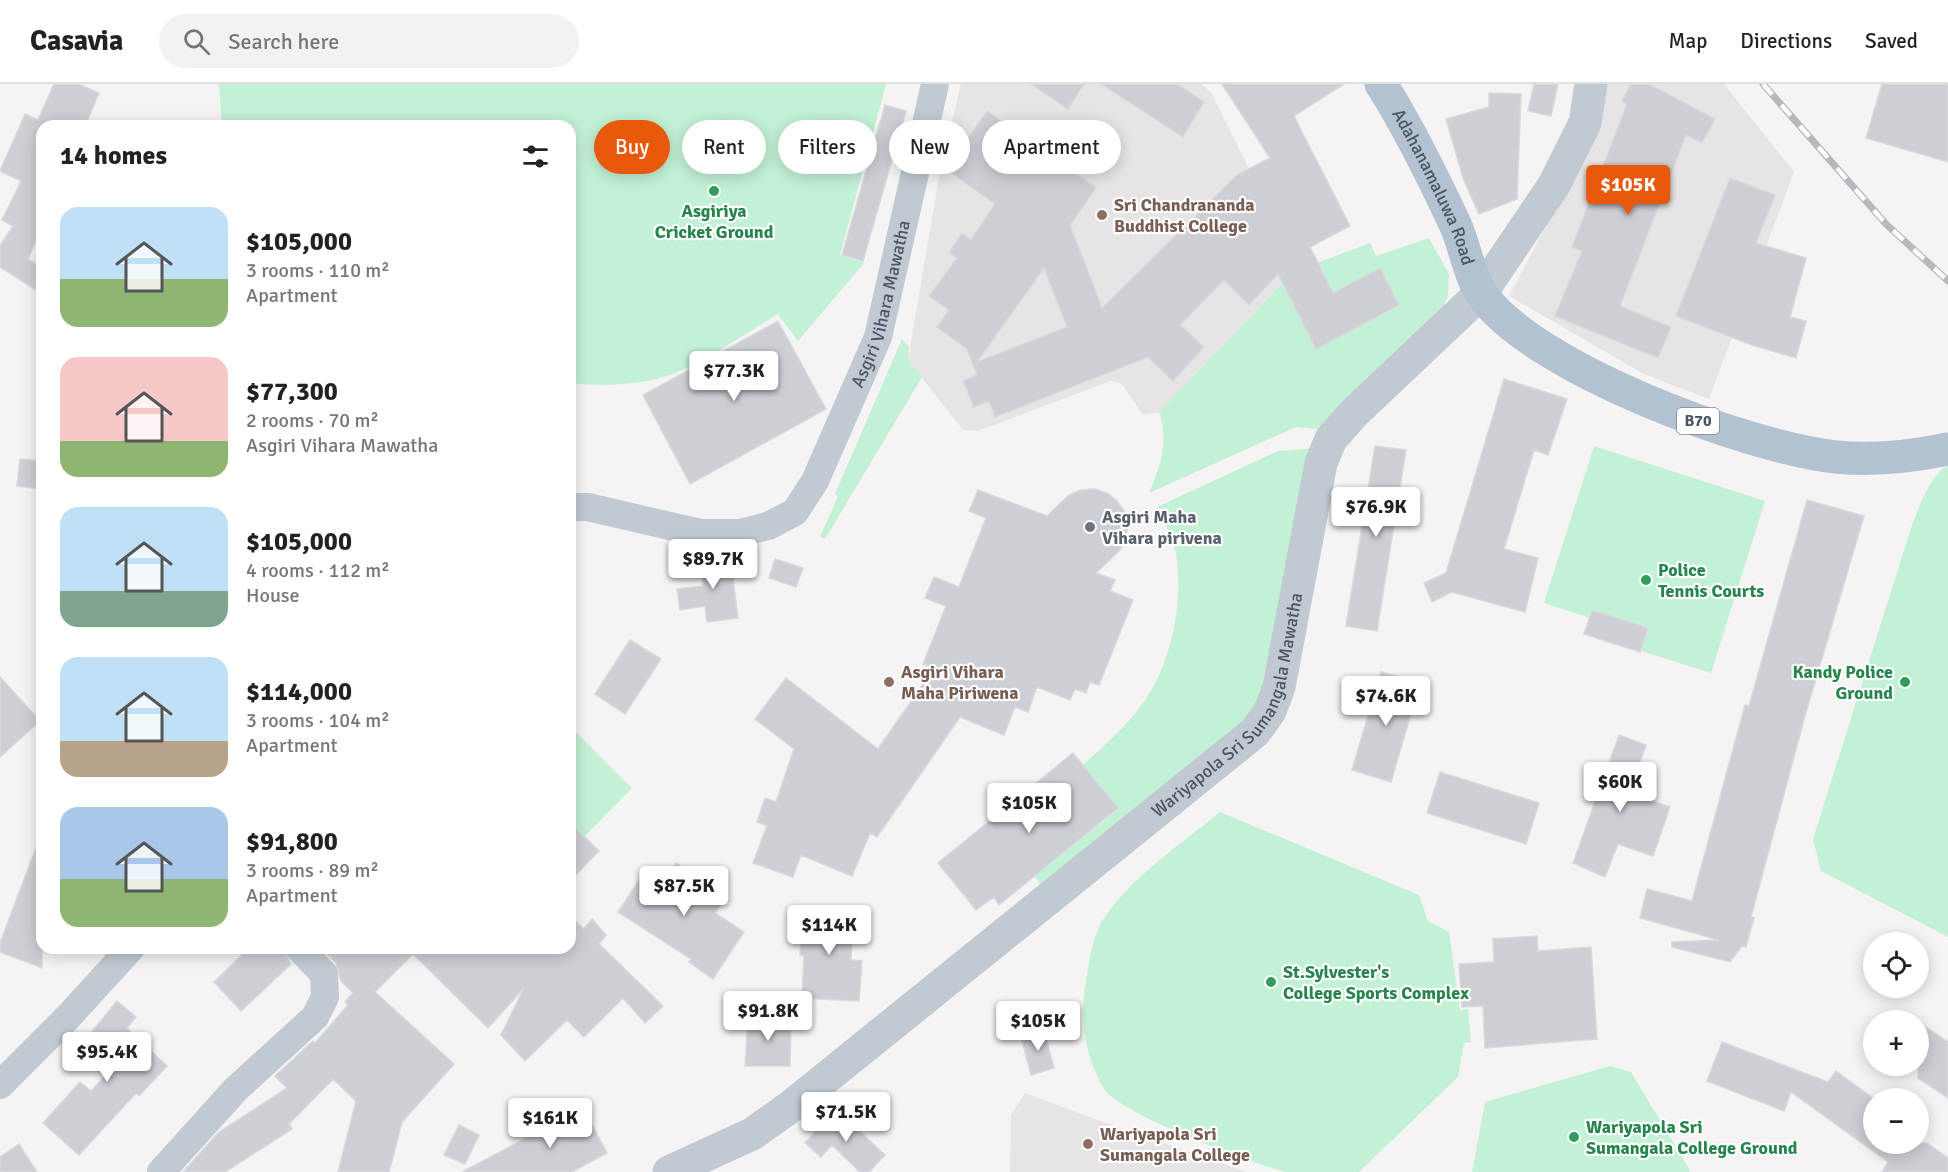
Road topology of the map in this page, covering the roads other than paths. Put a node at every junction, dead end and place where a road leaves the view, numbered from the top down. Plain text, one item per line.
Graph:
1 (935, 84) edge
2 (1381, 84) edge
3 (1591, 84) edge
4 (1481, 293) junction
5 (1948, 449) edge
6 (576, 507) edge
7 (126, 954) edge
8 (305, 954) edge
9 (0, 1085) edge
10 (161, 1172) edge
11 (669, 1172) edge

1 - 6 street, Asgiri Vihara Mawatha
2 - 4 main road, Adahanamaluwa Road / B70
3 - 4 street, Wariyapola Sri Sumangala Mawatha
4 - 5 main road, B70
4 - 11 street, Wariyapola Sri Sumangala Mawatha
7 - 9 street
8 - 10 street

